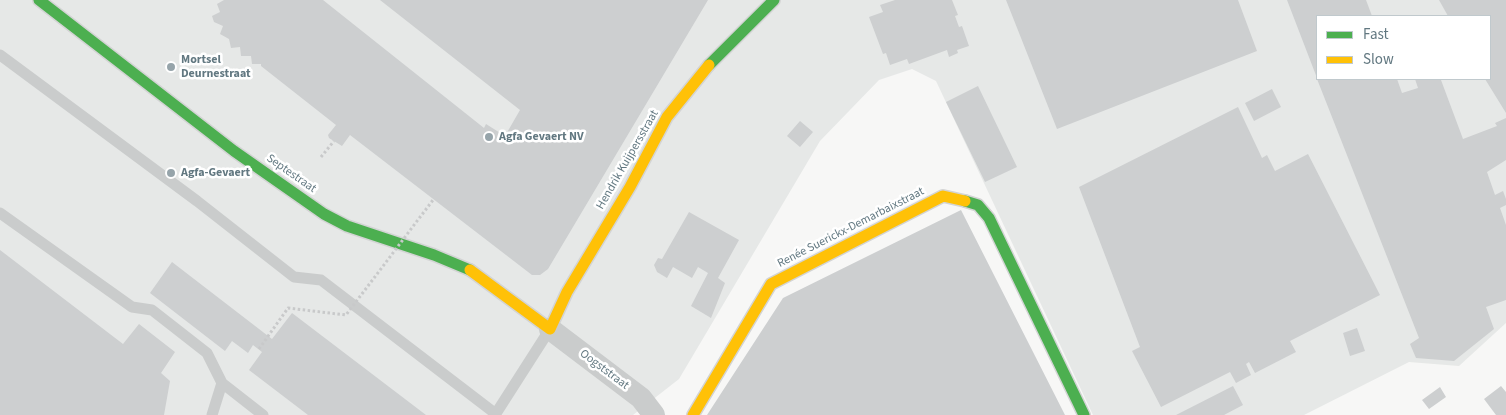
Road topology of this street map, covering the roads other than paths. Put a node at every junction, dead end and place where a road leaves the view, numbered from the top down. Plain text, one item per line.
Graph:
1 (39, 0) edge
2 (774, 0) edge
3 (0, 56) edge
4 (0, 213) edge
5 (550, 329) junction
6 (222, 383) junction
7 (495, 414) edge
8 (212, 415) edge
9 (263, 415) edge
10 (654, 415) edge
11 (693, 415) edge
12 (1084, 415) edge

1 - 5 street, Septestraat
2 - 5 street, Hendrik Kuijpersstraat
3 - 7 lane
4 - 6 lane
5 - 7 lane
5 - 10 street, Oogststraat
6 - 8 lane
6 - 9 lane
11 - 12 street, Renée Suerickx-Demarbaixstraat

